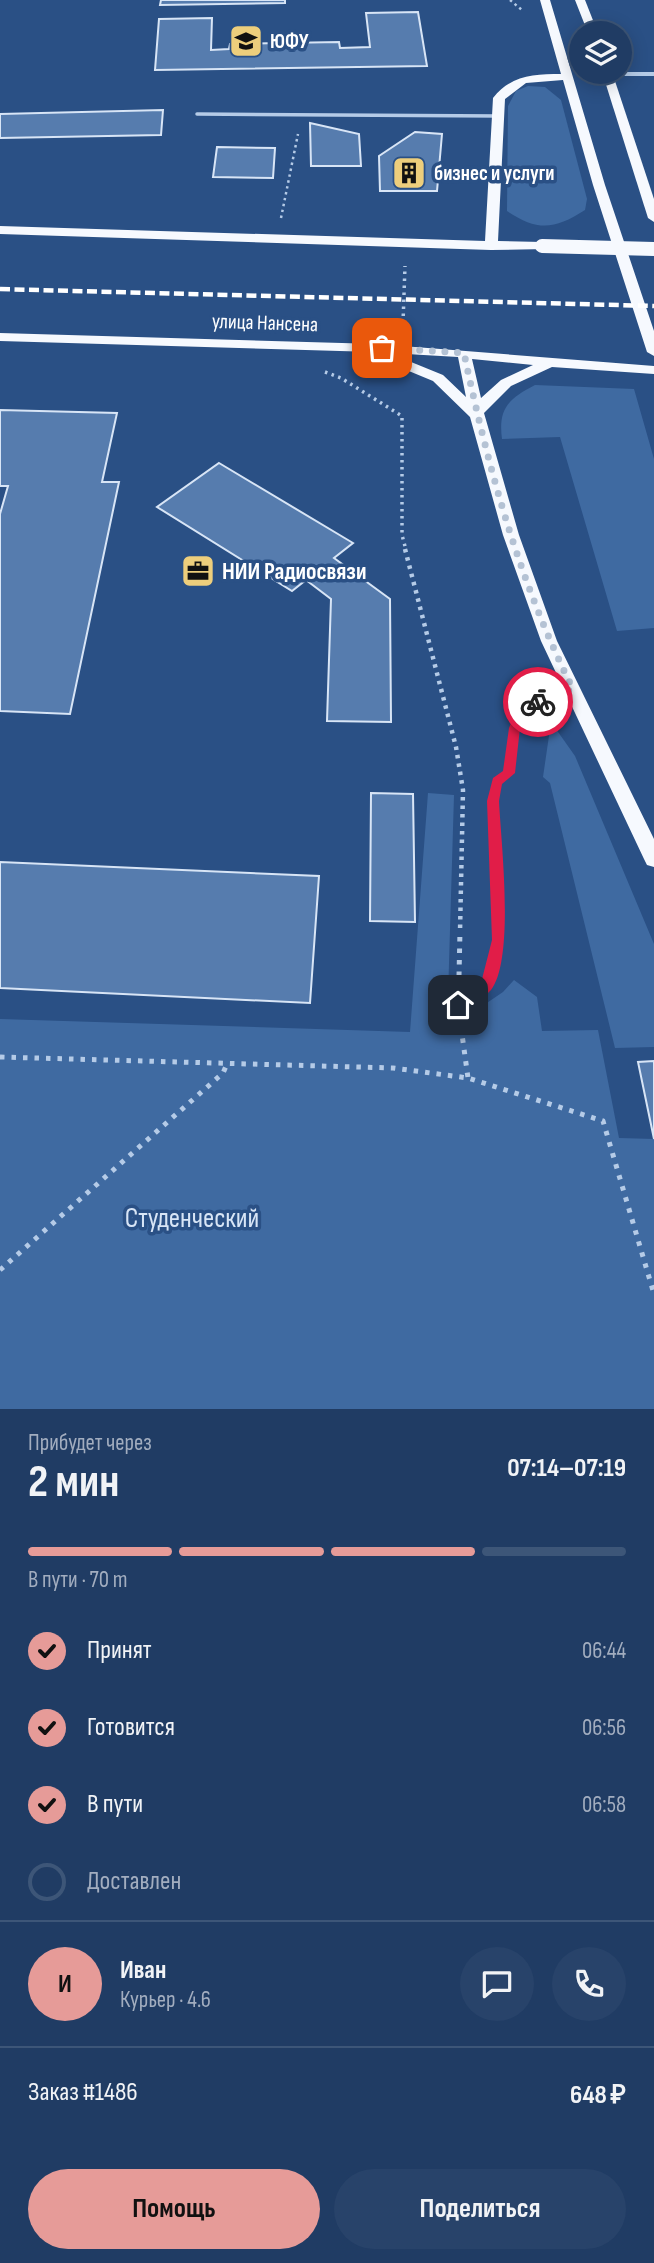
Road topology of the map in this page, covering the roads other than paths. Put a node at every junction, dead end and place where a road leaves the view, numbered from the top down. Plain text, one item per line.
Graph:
1 (545, 0) edge
2 (580, 0) edge
3 (588, 21) edge
4 (632, 74) edge
5 (654, 74) edge
6 (569, 77) joint
7 (571, 84) edge
8 (611, 84) edge
9 (197, 114) dead end
10 (498, 116) junction
11 (654, 218) edge
12 (0, 230) edge
13 (491, 246) junction
14 (654, 249) edge
15 (0, 337) edge
16 (357, 347) junction
17 (654, 352) edge
18 (464, 353) junction
19 (549, 364) junction
20 (654, 370) edge
21 (477, 414) junction
22 (573, 689) junction
23 (654, 859) edge
24 (458, 1005) road end

1 - 6 main road
2 - 3 main road
4 - 5 street
6 - 10 main road
7 - 17 main road
8 - 11 main road
9 - 10 lane
10 - 13 main road
12 - 13 main road
13 - 14 main road, bridge
15 - 16 main road, улица Нансена
16 - 18 main road, улица Нансена
16 - 21 main road
18 - 19 main road, улица Нансена
18 - 21 main road
19 - 20 main road, улица Нансена
19 - 21 main road
21 - 22 main road
22 - 23 main road
22 - 24 lane

